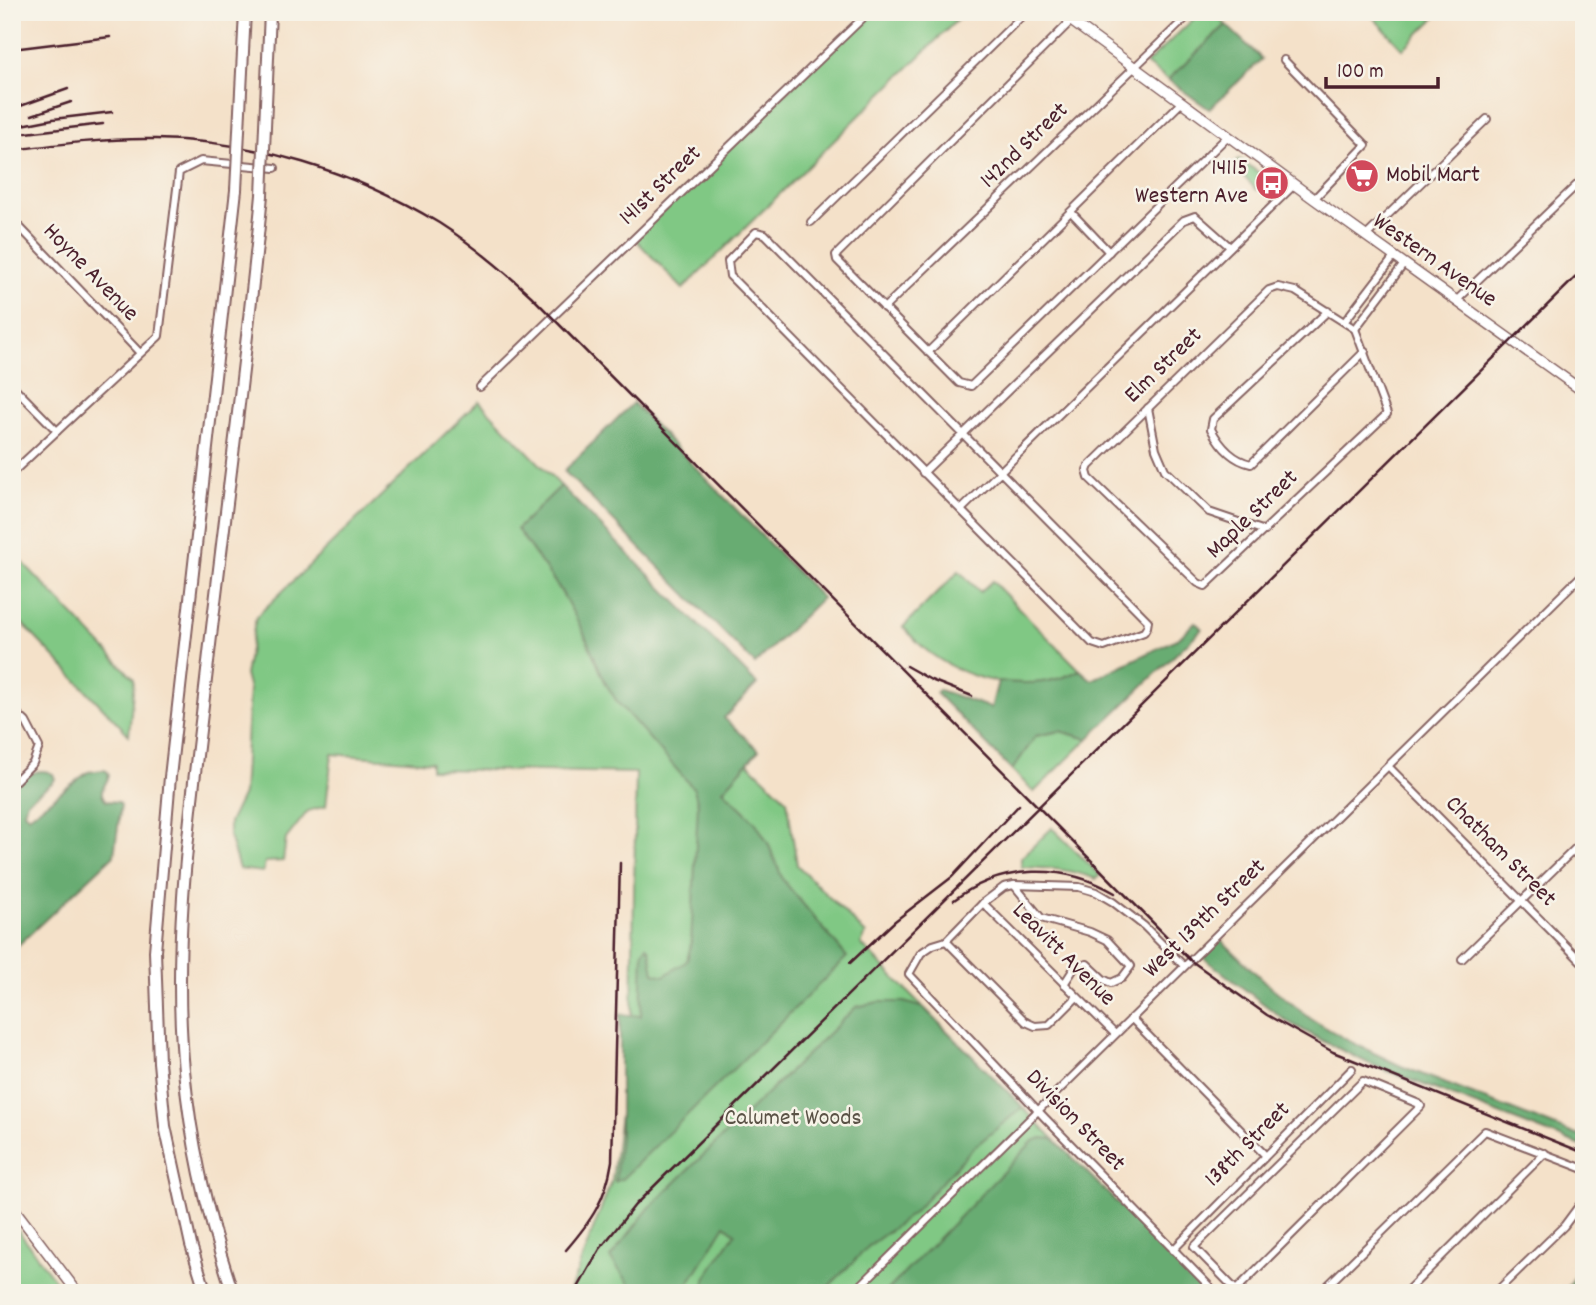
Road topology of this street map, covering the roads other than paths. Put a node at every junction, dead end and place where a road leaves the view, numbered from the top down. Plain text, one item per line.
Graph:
1 (245, 12) edge
2 (270, 12) edge
3 (869, 12) edge
4 (1026, 12) edge
5 (1059, 12) edge
6 (1192, 12) edge
7 (1071, 20) junction
8 (1284, 60) dead end
9 (1135, 66) junction
10 (1182, 102) junction
11 (1486, 119) dead end
12 (1228, 136) junction
13 (275, 168) dead end
14 (1584, 178) edge
15 (1294, 185) junction
16 (1314, 200) junction
17 (1071, 212) junction
18 (12, 219) edge
19 (811, 222) dead end
20 (1366, 236) junction
21 (1230, 247) junction
22 (1109, 252) junction
23 (1394, 257) junction
24 (1404, 264) junction
25 (1456, 300) junction
26 (884, 308) junction
27 (1328, 311) junction
28 (1345, 321) junction
29 (1356, 329) junction
30 (1365, 351) junction
31 (928, 352) junction
32 (140, 353) junction
33 (12, 384) edge
34 (480, 387) dead end
35 (1584, 393) edge
36 (1148, 408) junction
37 (57, 431) junction
38 (964, 435) junction
39 (1087, 471) joint
40 (999, 472) junction
41 (12, 473) edge
42 (923, 473) junction
43 (962, 509) junction
44 (1265, 531) junction
45 (1584, 573) edge
46 (12, 709) edge
47 (1389, 767) junction
48 (12, 784) edge
49 (1584, 840) edge
50 (1014, 885) junction
51 (1521, 902) junction
52 (983, 903) junction
53 (946, 941) junction
54 (1462, 959) dead end
55 (1584, 964) edge
56 (1184, 966) junction
57 (1064, 984) junction
58 (1077, 997) junction
59 (1131, 1018) junction
60 (1115, 1034) junction
61 (1352, 1069) dead end
62 (1037, 1111) junction
63 (1545, 1153) junction
64 (1265, 1155) junction
65 (1584, 1169) edge
66 (1584, 1199) edge
67 (12, 1206) edge
68 (1173, 1250) junction
69 (1235, 1291) edge
70 (78, 1293) edge
71 (206, 1293) edge
72 (233, 1293) edge
73 (853, 1293) edge
74 (1216, 1293) edge
75 (1320, 1293) edge
76 (1405, 1293) edge
77 (1495, 1293) edge

1 - 71 highway, bridge
2 - 72 highway, bridge
3 - 34 street, 141st Street
4 - 19 street
5 - 7 main road, Western Avenue
6 - 9 street, 142nd Street
7 - 9 main road, Western Avenue
7 - 26 street
8 - 16 street
9 - 10 main road, Western Avenue
9 - 26 street, 142nd Street
10 - 12 main road, Western Avenue
10 - 17 street
11 - 20 street
12 - 15 main road, Western Avenue
12 - 22 street
13 - 32 street
14 - 25 street
15 - 16 main road, Western Avenue
15 - 21 street
16 - 20 main road, Western Avenue
17 - 22 street
17 - 31 street
18 - 32 street, Hoyne Avenue
20 - 23 main road, Western Avenue
21 - 38 street
21 - 40 street
22 - 31 street
23 - 24 main road, Western Avenue
23 - 28 street
24 - 25 main road, Western Avenue
24 - 29 street
25 - 35 main road, Western Avenue
26 - 31 street
27 - 28 street
27 - 30 street
27 - 36 street, Elm Street
28 - 29 street
29 - 30 street
30 - 44 street, Maple Street
32 - 37 street
33 - 37 street
36 - 39 street, Elm Street
36 - 44 street
37 - 41 street
38 - 40 street
38 - 42 street
38 - 42 street
39 - 44 street, Maple Street
40 - 43 street
40 - 43 street
42 - 43 street
45 - 47 street, West 139th Street
46 - 48 street
47 - 51 street, Chatham Street
47 - 56 street, West 139th Street
49 - 51 street
50 - 52 street
50 - 56 street
50 - 57 street
51 - 54 street
51 - 55 street, Chatham Street
52 - 53 street
52 - 57 street, Leavitt Avenue
53 - 58 street
53 - 62 street, Division Street
56 - 59 street, West 139th Street
57 - 58 street, Leavitt Avenue
58 - 60 street, Leavitt Avenue
59 - 60 street, West 139th Street
59 - 64 street
60 - 62 street, West 139th Street
61 - 64 street, 138th Street
62 - 68 street, Division Street
62 - 73 street, West 139th Street
63 - 65 street
63 - 75 street
63 - 76 street
64 - 68 street, 138th Street
66 - 77 street
67 - 70 main road
68 - 74 street, Division Street
69 - 69 street

